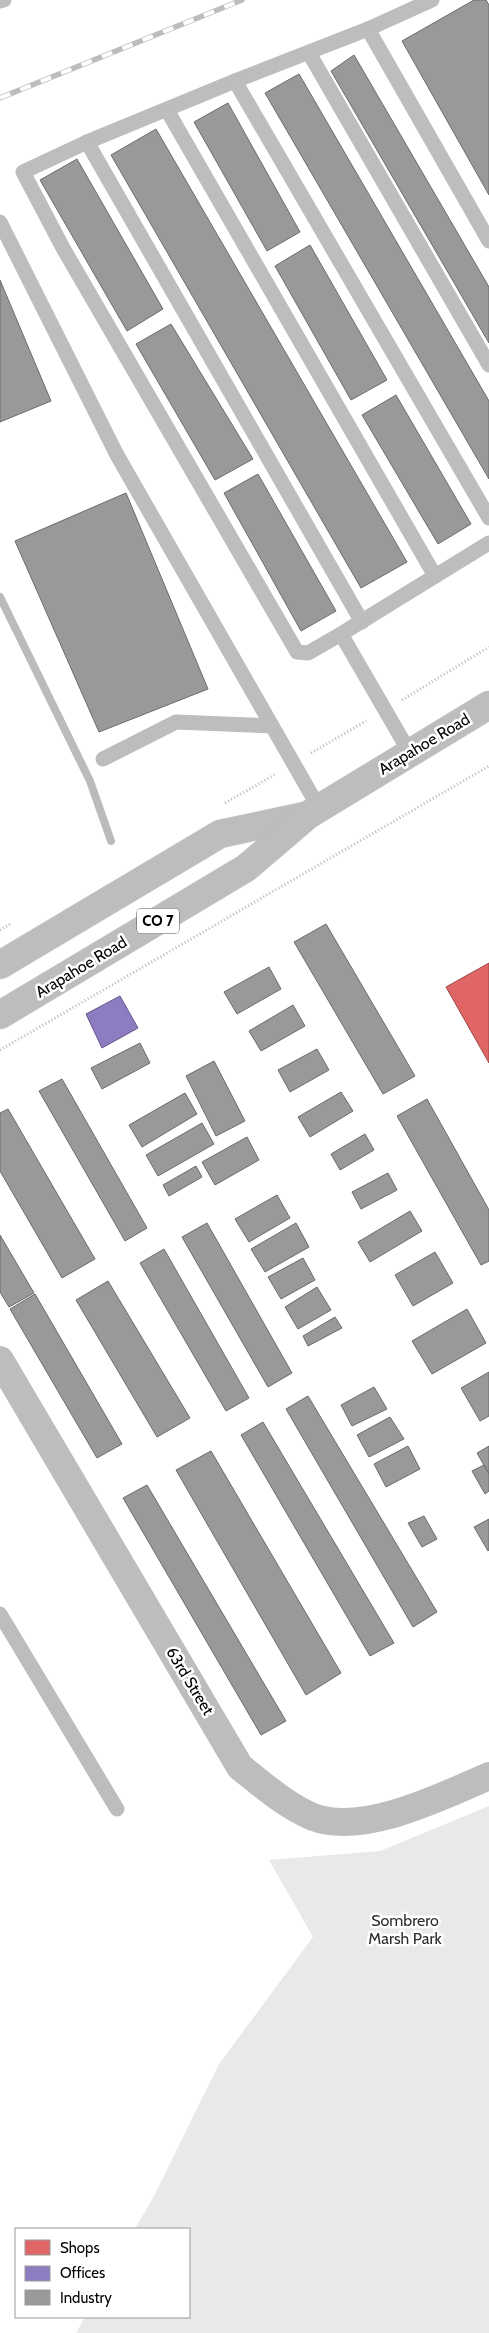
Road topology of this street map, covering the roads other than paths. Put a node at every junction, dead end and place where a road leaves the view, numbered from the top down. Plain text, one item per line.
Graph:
1 (4, 0) edge
2 (432, 0) edge
3 (0, 1) edge
4 (368, 29) junction
5 (308, 53) junction
6 (235, 81) junction
7 (167, 110) junction
8 (87, 142) junction
9 (0, 222) edge
10 (489, 241) edge
11 (489, 365) edge
12 (489, 518) edge
13 (489, 543) edge
14 (434, 576) junction
15 (362, 622) junction
16 (341, 634) junction
17 (489, 704) edge
18 (272, 726) junction
19 (410, 753) junction
20 (103, 759) dead end
21 (314, 812) junction
22 (0, 965) edge
23 (0, 1015) edge
24 (0, 1360) edge
25 (0, 1614) edge
26 (489, 1776) edge
27 (117, 1809) dead end

1 - 3 lane
2 - 4 lane
4 - 5 lane
4 - 10 lane
5 - 6 lane
5 - 11 lane
6 - 7 lane
6 - 12 lane
7 - 8 lane
7 - 14 lane
8 - 15 lane
8 - 16 lane
9 - 18 lane
13 - 14 lane
14 - 15 lane
15 - 16 lane
16 - 19 lane
17 - 19 main road, Arapahoe Road / CO 7
18 - 20 lane
18 - 21 lane
19 - 21 main road, Arapahoe Road / CO 7
21 - 22 main road, Arapahoe Road / CO 7
21 - 23 main road, Arapahoe Road / CO 7
24 - 26 main road, 63rd Street
25 - 27 lane

